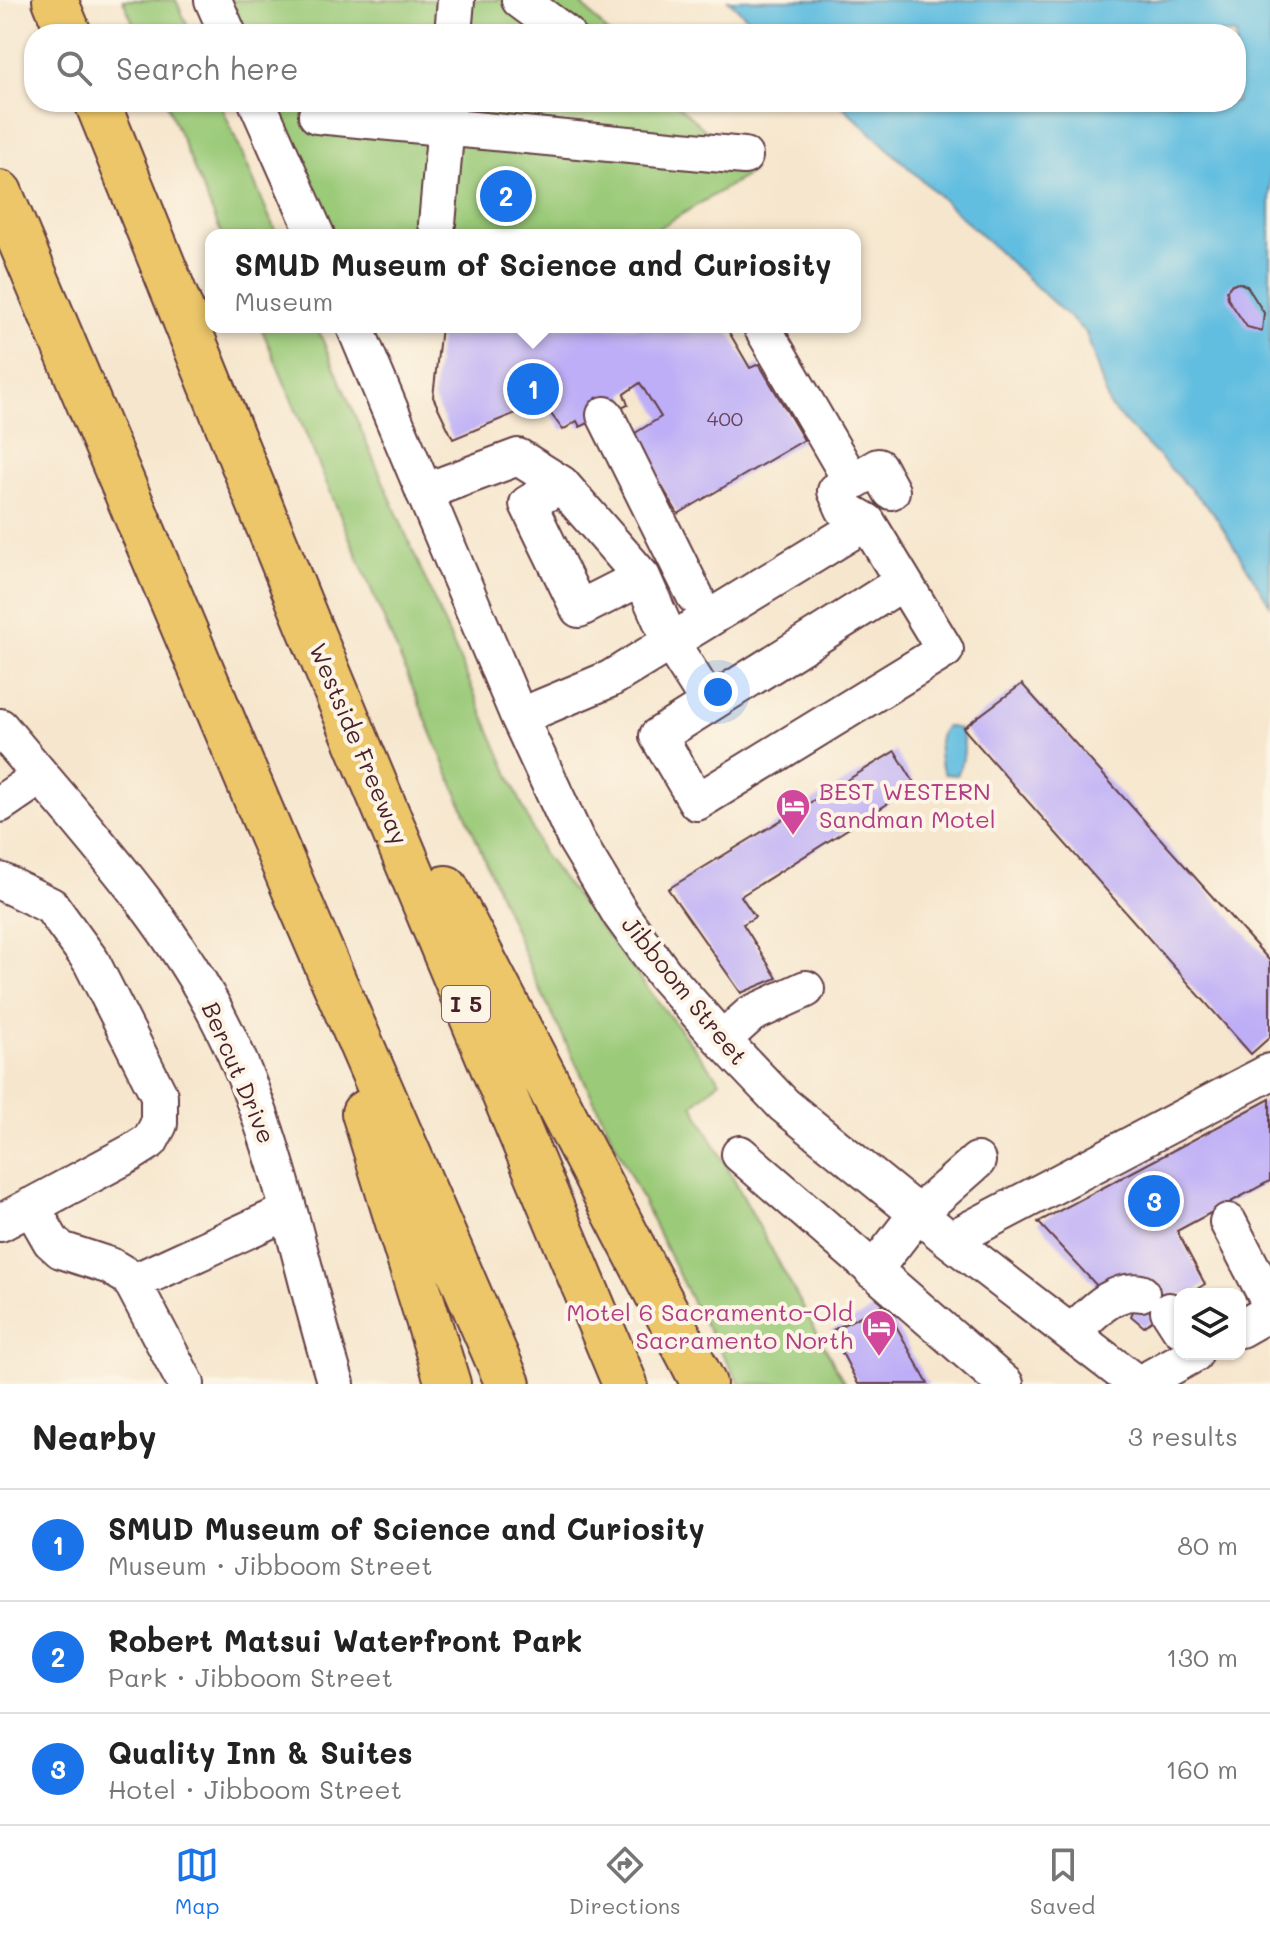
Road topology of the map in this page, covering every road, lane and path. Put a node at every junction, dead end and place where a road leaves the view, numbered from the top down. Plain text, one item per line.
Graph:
1 (55, 0) edge
2 (213, 0) edge
3 (456, 0) edge
4 (520, 0) edge
5 (65, 24) edge
6 (224, 24) edge
7 (454, 24) edge
8 (552, 24) edge
9 (101, 112) edge
10 (261, 112) edge
11 (317, 115) dead end
12 (446, 115) edge
13 (744, 156) dead end
14 (0, 193) edge
15 (437, 224) dead end
16 (313, 229) edge
17 (358, 333) edge
18 (765, 333) edge
19 (605, 415) dead end
20 (852, 482) junction
21 (561, 484) junction
22 (891, 491) dead end
23 (424, 492) junction
24 (867, 522) junction
25 (642, 577) junction
26 (903, 582) junction
27 (695, 596) dead end
28 (308, 624) junction
29 (671, 643) junction
30 (709, 703) junction
31 (519, 717) junction
32 (0, 727) edge
33 (41, 776) junction
34 (0, 804) edge
35 (0, 881) edge
36 (297, 896) junction
37 (806, 989) dead end
38 (722, 1040) junction
39 (1270, 1072) edge
40 (740, 1154) dead end
41 (977, 1161) dead end
42 (287, 1212) junction
43 (15, 1214) edge
44 (917, 1214) junction
45 (1228, 1222) dead end
46 (950, 1240) junction
47 (873, 1271) junction
48 (132, 1283) junction
49 (1270, 1303) edge
50 (1163, 1311) edge
51 (1270, 1312) edge
52 (1246, 1326) edge
53 (1071, 1333) junction
54 (1183, 1360) edge
55 (186, 1384) edge
56 (336, 1384) edge
57 (448, 1384) edge
58 (508, 1384) edge
59 (625, 1384) edge
60 (704, 1384) edge
61 (1005, 1384) edge
62 (1138, 1384) edge

1 - 5 highway
2 - 6 street
3 - 7 street
4 - 8 street
9 - 28 highway, Westside Freeway / I 5
10 - 16 street
11 - 12 street
12 - 13 street
12 - 15 street
14 - 36 highway
17 - 23 street, Jibboom Street
18 - 20 street
19 - 27 street
20 - 22 street
20 - 24 street
21 - 23 street
21 - 25 street
21 - 25 street
23 - 31 street, Jibboom Street
24 - 26 street
24 - 29 street
25 - 29 street
26 - 30 street
26 - 30 street
28 - 59 highway, Westside Freeway / I 5
28 - 60 highway
29 - 30 street
29 - 31 street
31 - 38 street, Jibboom Street
32 - 33 street, Bercut Drive
33 - 34 street
33 - 42 street, Bercut Drive
35 - 43 street
36 - 57 highway
36 - 58 highway
37 - 38 street
38 - 44 street, Jibboom Street
39 - 46 street
40 - 47 street
41 - 44 street
42 - 48 street
42 - 56 street, Bercut Drive
43 - 48 street
44 - 46 street, Jibboom Street
44 - 47 street
45 - 49 street
46 - 53 street, Jibboom Street
47 - 61 street
48 - 55 street
50 - 53 street
51 - 52 street
53 - 62 street, Jibboom Street
54 - 62 street

